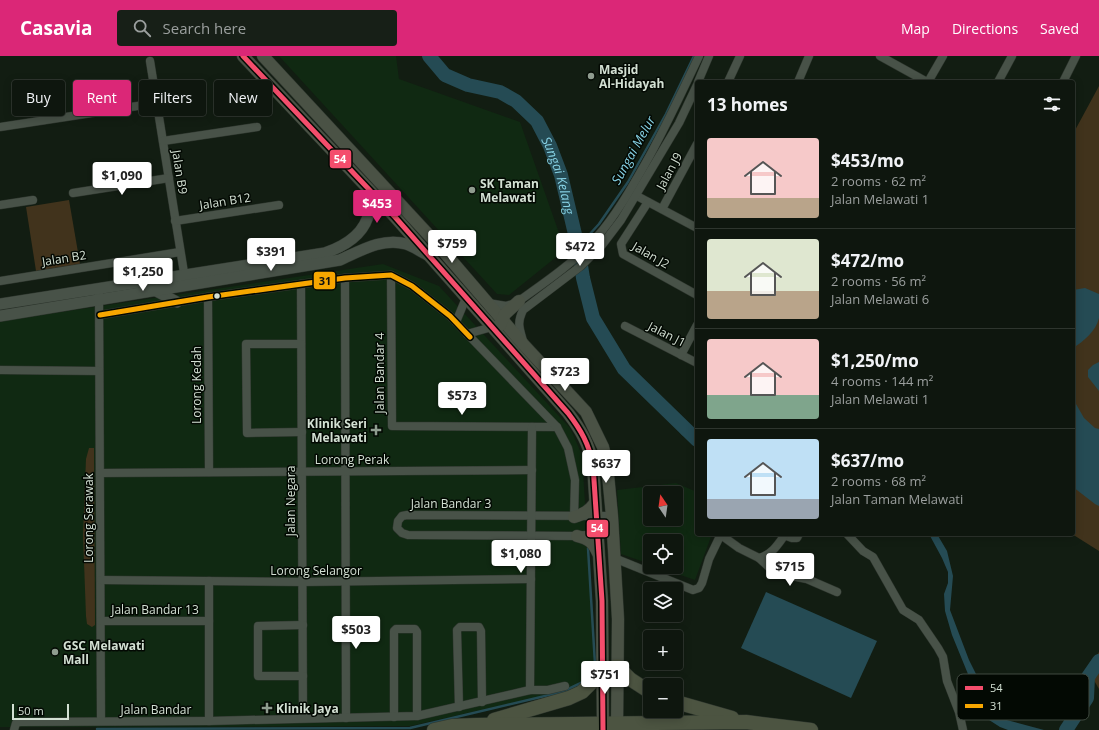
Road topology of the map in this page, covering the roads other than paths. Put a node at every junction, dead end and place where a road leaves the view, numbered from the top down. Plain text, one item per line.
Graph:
1 (243, 56) edge
2 (263, 56) edge
3 (699, 56) edge
4 (709, 56) edge
5 (740, 56) edge
6 (809, 56) edge
7 (880, 56) edge
8 (943, 56) edge
9 (1012, 56) edge
10 (1076, 56) edge
11 (150, 61) dead end
12 (153, 80) edge
13 (699, 80) edge
14 (729, 80) edge
15 (800, 80) edge
16 (924, 80) edge
17 (929, 80) edge
18 (999, 80) edge
19 (1064, 80) edge
20 (695, 89) edge
21 (139, 106) edge
22 (159, 116) edge
23 (0, 127) edge
24 (257, 127) dead end
25 (163, 141) junction
26 (695, 148) edge
27 (168, 178) junction
28 (370, 190) junction
29 (73, 193) dead end
30 (637, 196) junction
31 (33, 200) dead end
32 (648, 202) junction
33 (279, 204) dead end
34 (0, 205) edge
35 (662, 209) junction
36 (175, 221) junction
37 (695, 227) edge
38 (180, 252) junction
39 (430, 257) junction
40 (184, 274) junction
41 (391, 275) junction
42 (344, 278) junction
43 (0, 281) edge
44 (301, 284) junction
45 (186, 286) junction
46 (99, 287) junction
47 (156, 291) junction
48 (695, 294) edge
49 (208, 297) junction
50 (466, 298) junction
51 (100, 300) junction
52 (519, 301) junction
53 (177, 302) junction
54 (488, 302) junction
55 (0, 304) edge
56 (100, 315) junction
57 (0, 316) edge
58 (502, 319) junction
59 (456, 322) junction
60 (625, 326) dead end
61 (492, 327) junction
62 (695, 328) edge
63 (467, 334) junction
64 (501, 338) junction
65 (301, 344) junction
66 (523, 344) junction
67 (681, 355) junction
68 (695, 362) edge
69 (0, 370) edge
70 (99, 371) junction
71 (532, 427) junction
72 (557, 427) junction
73 (302, 432) junction
74 (532, 470) junction
75 (302, 471) junction
76 (345, 471) junction
77 (209, 472) junction
78 (100, 473) junction
79 (595, 503) junction
80 (531, 515) junction
81 (612, 516) junction
82 (574, 517) junction
83 (596, 517) junction
84 (613, 532) junction
85 (597, 533) junction
86 (531, 536) junction
87 (577, 536) junction
88 (720, 536) edge
89 (724, 536) edge
90 (782, 536) edge
91 (785, 536) edge
92 (798, 536) edge
93 (849, 536) edge
94 (599, 556) junction
95 (614, 558) junction
96 (759, 558) junction
97 (531, 579) junction
98 (101, 580) junction
99 (209, 581) junction
100 (302, 582) junction
101 (346, 582) junction
102 (837, 592) dead end
103 (101, 621) junction
104 (209, 621) junction
105 (303, 625) junction
106 (617, 666) junction
107 (603, 671) junction
108 (303, 676) junction
109 (565, 686) dead end
110 (643, 687) edge
111 (530, 690) junction
112 (482, 702) junction
113 (683, 704) edge
114 (459, 707) junction
115 (957, 707) edge
116 (417, 716) junction
117 (394, 717) junction
118 (303, 718) junction
119 (346, 718) junction
120 (961, 720) edge
121 (101, 721) junction
122 (209, 721) junction
123 (746, 722) junction
124 (552, 724) junction
125 (476, 725) junction
126 (610, 727) edge
127 (649, 727) edge
128 (14, 730) edge
129 (434, 730) edge
130 (569, 730) edge
131 (810, 730) edge
132 (963, 730) edge

1 - 28 main road
2 - 54 main road
3 - 52 street
4 - 13 street
5 - 14 street
6 - 15 street
7 - 16 street
8 - 17 street
9 - 18 street
10 - 19 street
11 - 12 street, Jalan B9
20 - 30 street
21 - 23 street
22 - 25 street, Jalan B9
24 - 25 street
25 - 27 street, Jalan B9
26 - 35 street, Jalan J9
27 - 29 street
27 - 36 street, Jalan B9
28 - 39 main road
28 - 40 street
30 - 32 street
30 - 66 street
31 - 34 street
32 - 35 street
32 - 48 street, Jalan J2
33 - 36 street, Jalan B12
35 - 37 street
36 - 38 street, Jalan B9
38 - 40 street, Jalan B9
38 - 43 street, Jalan B2
39 - 45 street
39 - 50 main road
40 - 45 street, Jalan B9
40 - 46 street
41 - 42 street
41 - 59 street
41 - 71 street, Jalan Bandar 4
42 - 44 street
42 - 76 street
44 - 49 street
44 - 65 street, Jalan Negara
45 - 47 street
46 - 51 street, Lorong Serawak
46 - 55 street
47 - 51 street
47 - 53 street
49 - 53 street
49 - 77 street, Lorong Kedah
50 - 59 street
50 - 61 main road
51 - 56 street, Lorong Serawak
51 - 57 street
52 - 54 street
52 - 58 main road
53 - 56 street
54 - 58 main road
56 - 70 street, Lorong Serawak
58 - 64 main road
58 - 66 main road
59 - 63 street
60 - 67 street, Jalan J1
61 - 63 street
61 - 64 main road
62 - 67 street
63 - 72 street
64 - 79 main road
65 - 73 street, Jalan Negara
65 - 73 street
66 - 81 main road
67 - 68 street, Jalan J1
69 - 70 street
70 - 78 street, Lorong Serawak
71 - 72 street, Jalan Bandar 4
71 - 74 street
72 - 82 street
73 - 75 street, Jalan Negara
74 - 76 street, Lorong Perak
74 - 80 street
75 - 76 street, Lorong Perak
75 - 77 street, Lorong Perak
75 - 100 street, Jalan Negara
76 - 101 street
77 - 78 street, Lorong Perak
78 - 98 street, Lorong Serawak
79 - 82 main road
79 - 83 main road
80 - 82 street, Jalan Bandar 3
80 - 86 street
80 - 86 street, Jalan Bandar 3
81 - 83 street, Jalan Bandar 3
81 - 84 main road
82 - 83 street, Jalan Bandar 3
83 - 85 main road
84 - 85 street, Jalan Bandar 3
84 - 95 main road
85 - 87 street, Jalan Bandar 3
85 - 94 main road
86 - 87 street, Jalan Bandar 3
86 - 97 street
87 - 94 main road
88 - 95 street
89 - 96 street
90 - 96 street
91 - 92 street
93 - 115 street
94 - 107 main road
95 - 106 main road
96 - 102 street
97 - 101 street, Lorong Selangor
97 - 111 street
98 - 99 street, Lorong Selangor
98 - 103 street, Lorong Serawak
99 - 100 street, Lorong Selangor
99 - 104 street
100 - 101 street, Lorong Selangor
100 - 105 street, Jalan Negara
101 - 119 street
103 - 104 street, Jalan Bandar 13
103 - 121 street, Lorong Serawak
104 - 122 street
105 - 108 street, Jalan Negara
105 - 108 street
106 - 110 highway
106 - 126 main road
107 - 125 highway
107 - 126 main road
108 - 118 street, Jalan Negara
109 - 111 street, Jalan Bandar
111 - 112 street, Jalan Bandar
112 - 114 street, Jalan Bandar
112 - 114 street
113 - 123 highway
114 - 116 street, Jalan Bandar
116 - 117 street, Jalan Bandar
116 - 117 street
117 - 119 street, Jalan Bandar
118 - 119 street, Jalan Bandar
118 - 122 street, Jalan Bandar
120 - 132 street
121 - 122 street, Jalan Bandar
121 - 128 street, Jalan Bandar
123 - 127 highway
123 - 131 highway
124 - 125 highway
124 - 126 highway
124 - 130 highway
125 - 129 highway
126 - 127 highway

